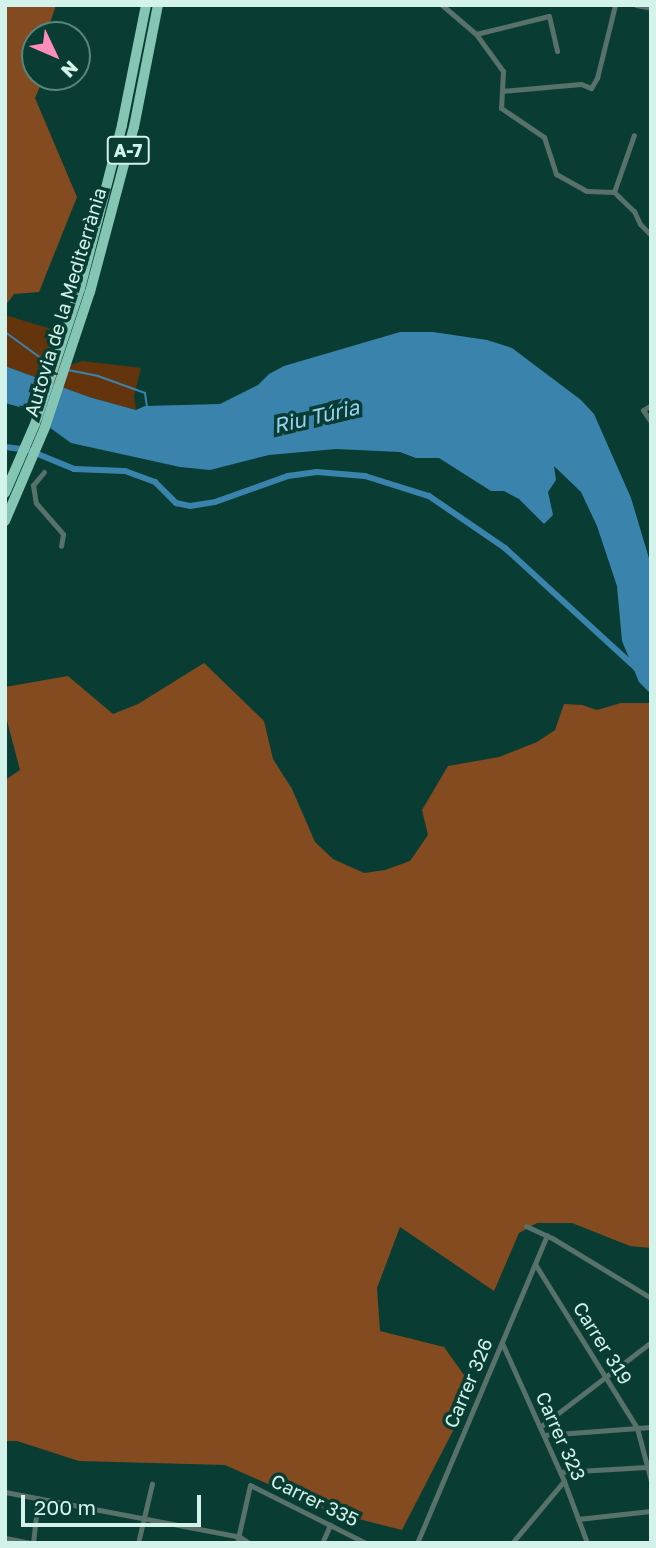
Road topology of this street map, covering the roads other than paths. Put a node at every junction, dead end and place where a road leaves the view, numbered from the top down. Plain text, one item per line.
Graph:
1 (146, 5) edge
2 (158, 5) edge
3 (442, 5) edge
4 (615, 5) edge
5 (636, 5) edge
6 (651, 8) edge
7 (475, 34) junction
8 (557, 51) dead end
9 (502, 91) junction
10 (634, 135) dead end
11 (614, 192) junction
12 (651, 235) edge
13 (85, 291) junction
14 (651, 405) edge
15 (651, 422) edge
16 (44, 472) dead end
17 (5, 493) edge
18 (5, 521) edge
19 (61, 546) dead end
20 (526, 1226) dead end
21 (547, 1235) junction
22 (535, 1264) junction
23 (651, 1298) edge
24 (651, 1342) edge
25 (502, 1343) junction
26 (608, 1378) junction
27 (540, 1427) junction
28 (651, 1427) edge
29 (637, 1428) junction
30 (544, 1435) junction
31 (647, 1467) junction
32 (560, 1472) junction
33 (564, 1481) junction
34 (651, 1481) edge
35 (152, 1484) dead end
36 (5, 1492) edge
37 (38, 1498) junction
38 (651, 1511) edge
39 (145, 1519) junction
40 (578, 1519) junction
41 (330, 1525) junction
42 (5, 1538) edge
43 (239, 1540) edge
44 (32, 1543) edge
45 (138, 1543) edge
46 (249, 1543) edge
47 (322, 1543) edge
48 (366, 1543) edge
49 (416, 1543) edge
50 (512, 1543) edge
51 (587, 1543) edge

1 - 13 highway, Autovia de la Mediterrània / A-7
2 - 13 highway, Autovia de la Mediterrània / A-7
3 - 7 street
4 - 9 street
5 - 6 street
7 - 8 street
7 - 9 street
9 - 11 street
10 - 11 street
11 - 12 street
13 - 17 highway, Autovia de la Mediterrània / A-7
13 - 18 highway, Autovia de la Mediterrània / A-7
14 - 15 street
16 - 19 street
20 - 21 street
21 - 22 street, Carrer 326
21 - 23 street
22 - 25 street, Carrer 326
22 - 26 street, Carrer 319
24 - 26 street
25 - 27 street, Carrer 323
25 - 49 street, Carrer 326
26 - 27 street
26 - 29 street, Carrer 319
27 - 30 street, Carrer 323
28 - 29 street
29 - 30 street
29 - 31 street, Carrer 319
30 - 32 street, Carrer 323
31 - 32 street
31 - 34 street, Carrer 319
32 - 33 street, Carrer 323
33 - 40 street, Carrer 323
33 - 50 street
35 - 39 street
36 - 37 street
37 - 39 street
37 - 44 street
38 - 40 street
39 - 43 street
39 - 45 street
40 - 51 street, Carrer 323
41 - 43 street, Carrer 335
41 - 47 street
41 - 48 street, Carrer 335
42 - 44 street
43 - 46 street

